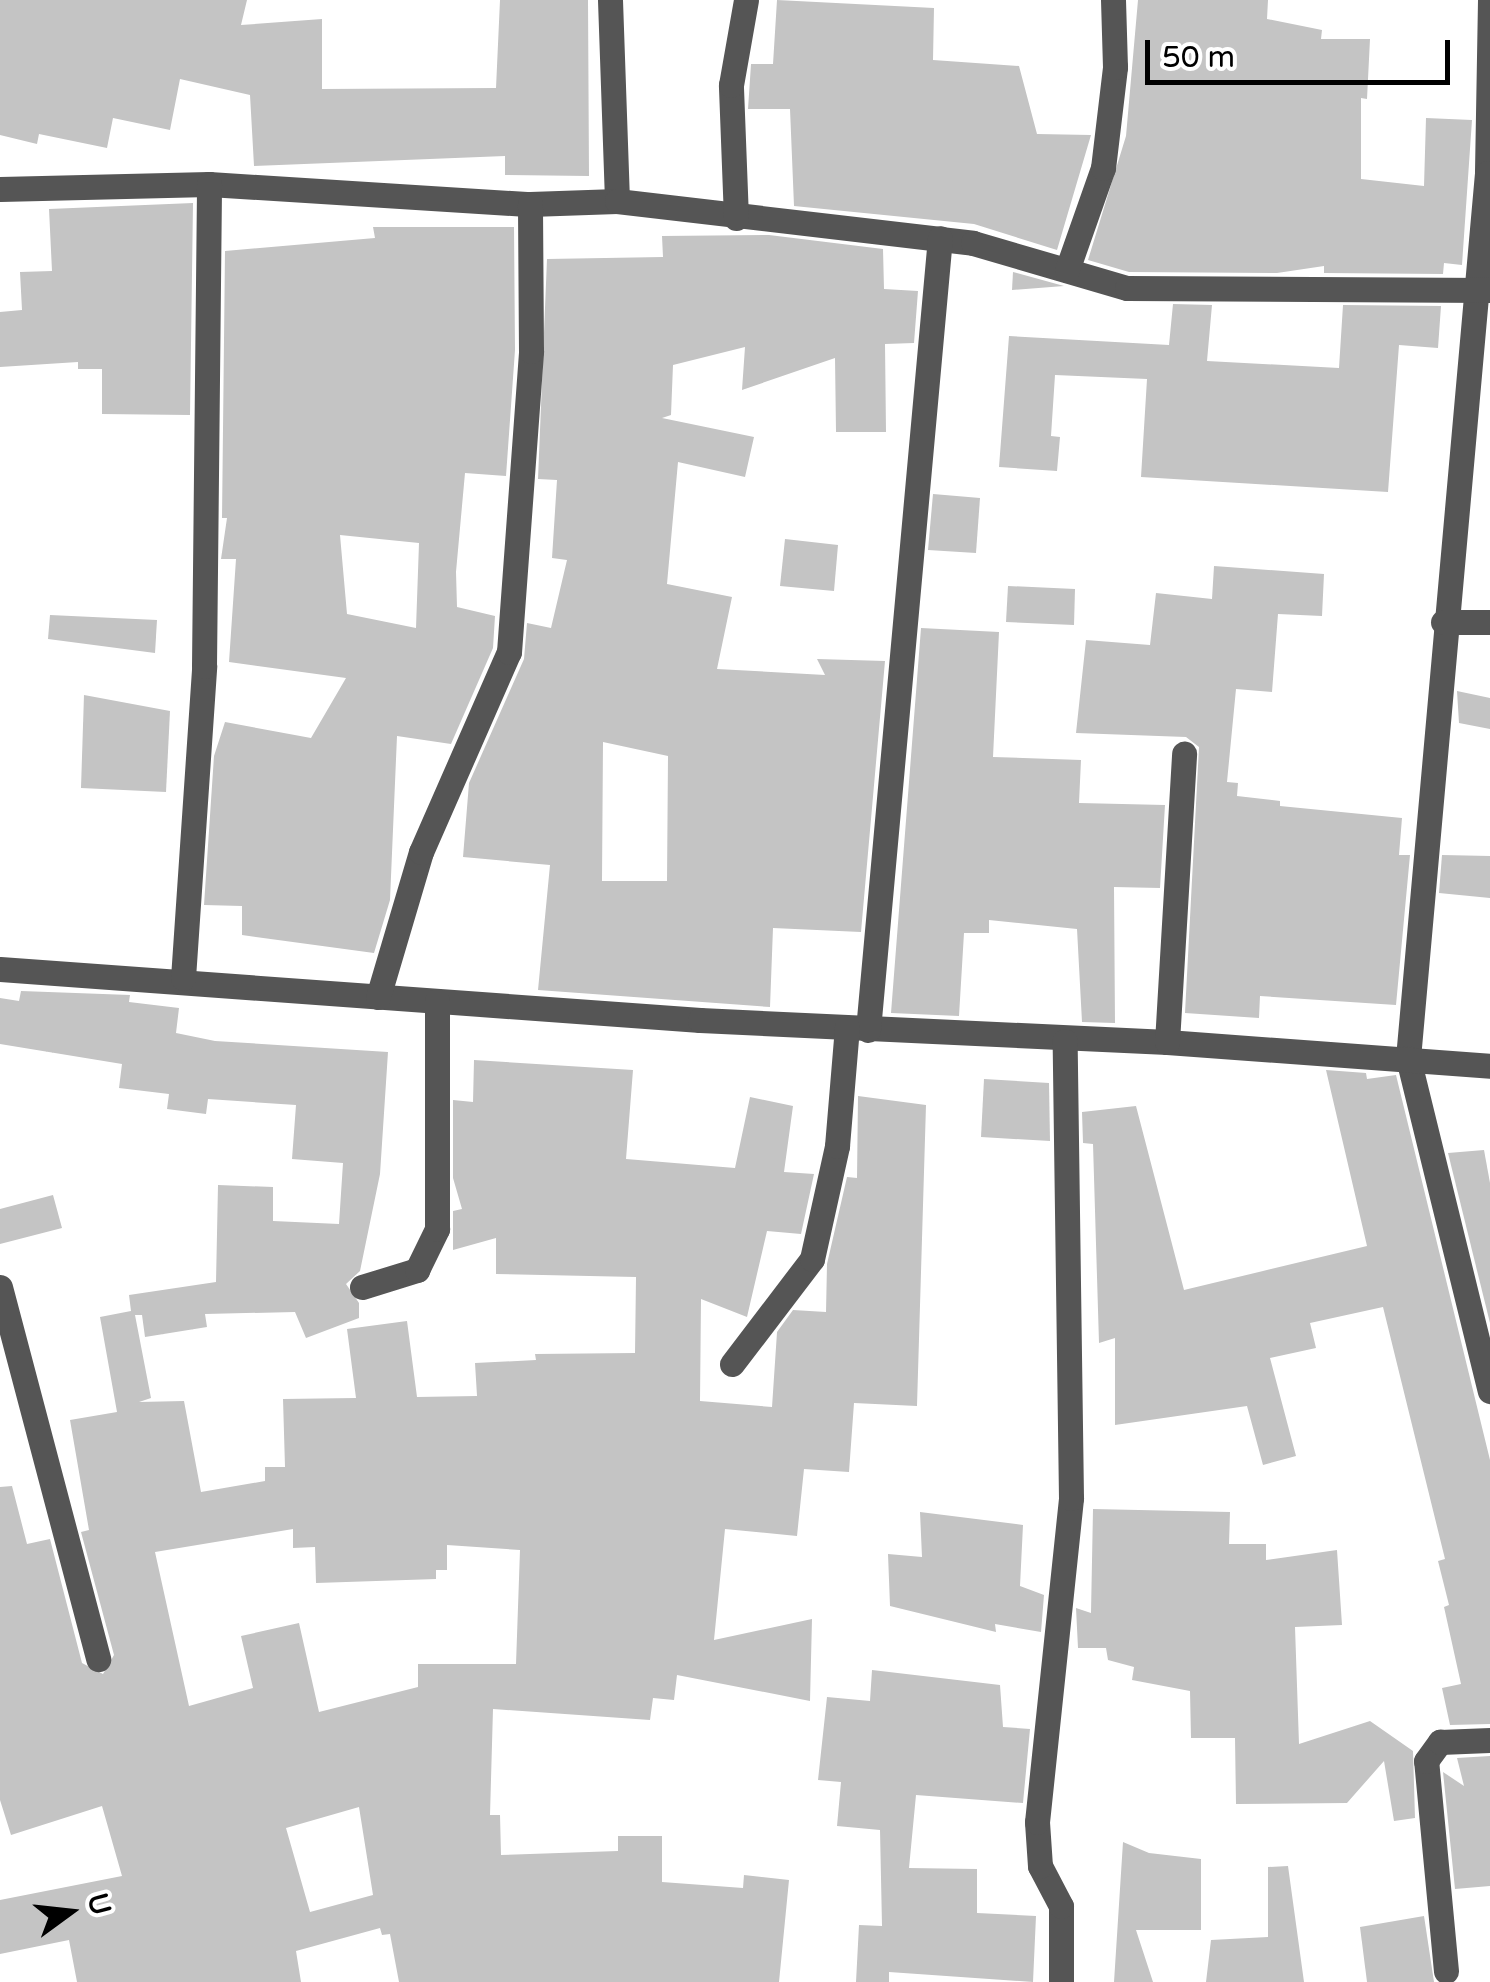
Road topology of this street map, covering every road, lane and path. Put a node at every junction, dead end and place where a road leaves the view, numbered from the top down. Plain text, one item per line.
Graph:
1 (610, 0) edge
2 (746, 0) edge
3 (1113, 0) edge
4 (1490, 0) edge
5 (210, 184) junction
6 (0, 189) edge
7 (617, 201) junction
8 (530, 204) junction
9 (736, 218) junction
10 (940, 238) junction
11 (1067, 270) junction
12 (1482, 290) edge
13 (1443, 622) junction
14 (1490, 622) edge
15 (1184, 753) dead end
16 (0, 970) edge
17 (183, 978) junction
18 (378, 997) junction
19 (436, 1001) junction
20 (857, 1028) junction
21 (1065, 1041) junction
22 (1168, 1042) junction
23 (1408, 1058) junction
24 (1490, 1066) edge
25 (0, 1287) edge
26 (362, 1287) dead end
27 (732, 1364) dead end
28 (1490, 1391) edge
29 (98, 1658) dead end
30 (1490, 1740) edge
31 (1446, 1971) dead end
32 (1061, 1982) edge

1 - 7 street
2 - 9 street
3 - 11 street
4 - 12 street
5 - 6 street
5 - 8 street
5 - 17 street
7 - 8 street
7 - 9 street
8 - 18 street
9 - 10 street
10 - 11 street
10 - 20 street
11 - 12 street
12 - 13 street
13 - 14 street
13 - 23 street
15 - 22 street
16 - 17 street
17 - 18 street
18 - 19 street
19 - 20 street
19 - 26 street
20 - 21 street
20 - 27 street
21 - 22 street
21 - 32 street
22 - 23 street
23 - 24 street
23 - 28 street
25 - 29 street
30 - 31 street

